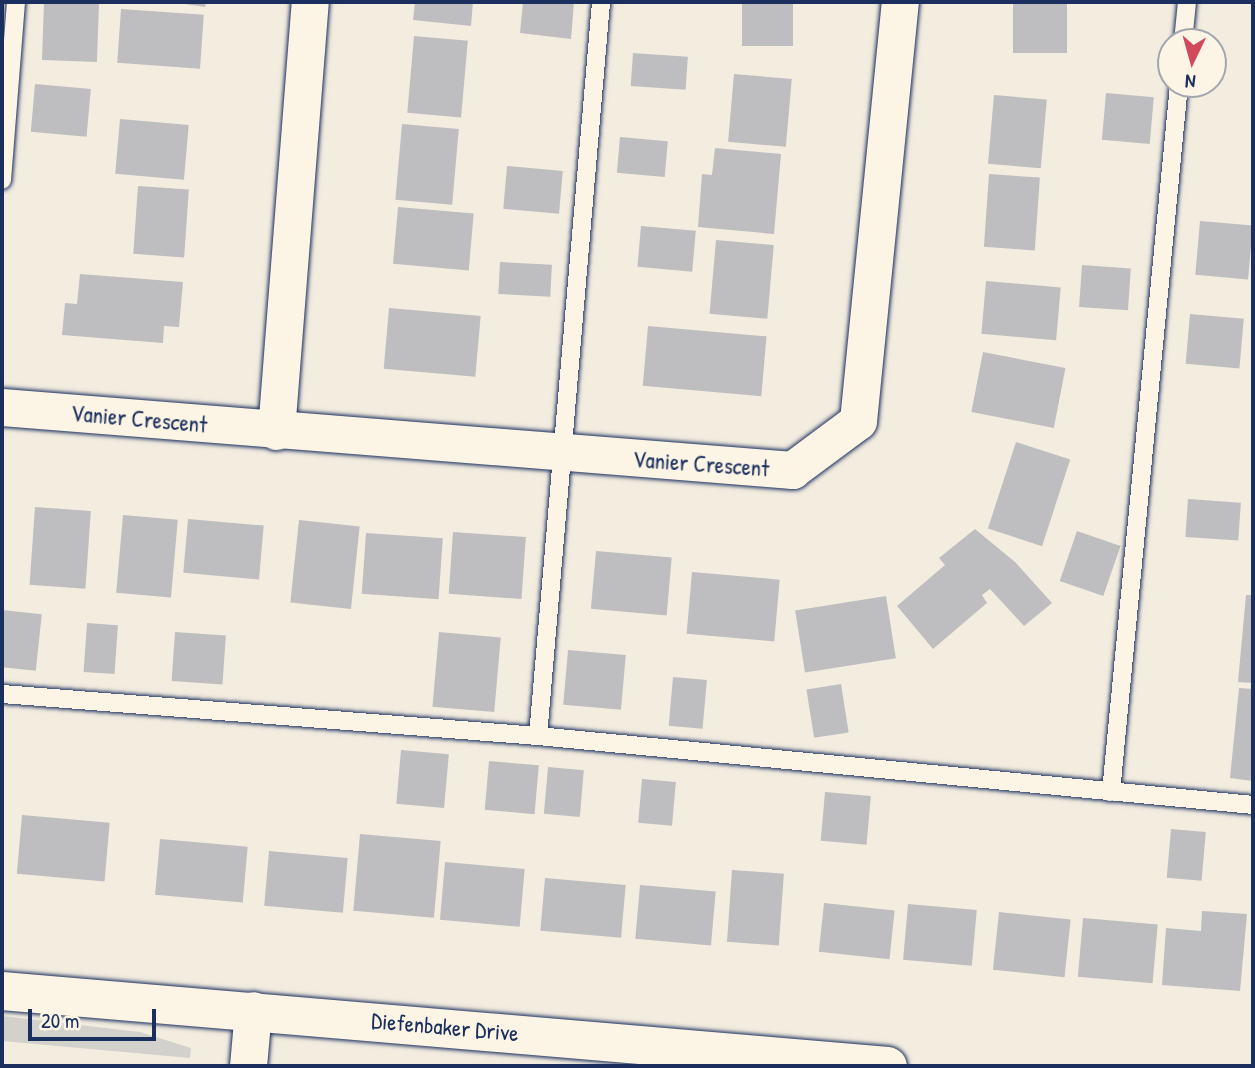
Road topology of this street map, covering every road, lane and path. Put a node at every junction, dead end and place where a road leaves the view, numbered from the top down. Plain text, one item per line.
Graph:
1 (16, 2) edge
2 (310, 2) edge
3 (601, 2) edge
4 (900, 2) edge
5 (1187, 2) edge
6 (1184, 28) edge
7 (1178, 98) edge
8 (2, 180) edge
9 (2, 407) edge
10 (276, 431) junction
11 (564, 455) junction
12 (2, 694) edge
13 (538, 736) junction
14 (1111, 792) junction
15 (1253, 805) edge
16 (2, 991) edge
17 (253, 1010) junction
18 (248, 1066) edge
19 (887, 1066) edge

1 - 8 lane
2 - 10 street
3 - 11 lane
4 - 11 street, Vanier Crescent
5 - 6 lane
7 - 14 lane
9 - 10 street, Vanier Crescent
10 - 11 street, Vanier Crescent
11 - 13 lane
12 - 13 lane
13 - 14 lane
14 - 15 lane
16 - 17 street, Diefenbaker Drive
17 - 18 street
17 - 19 street, Diefenbaker Drive

